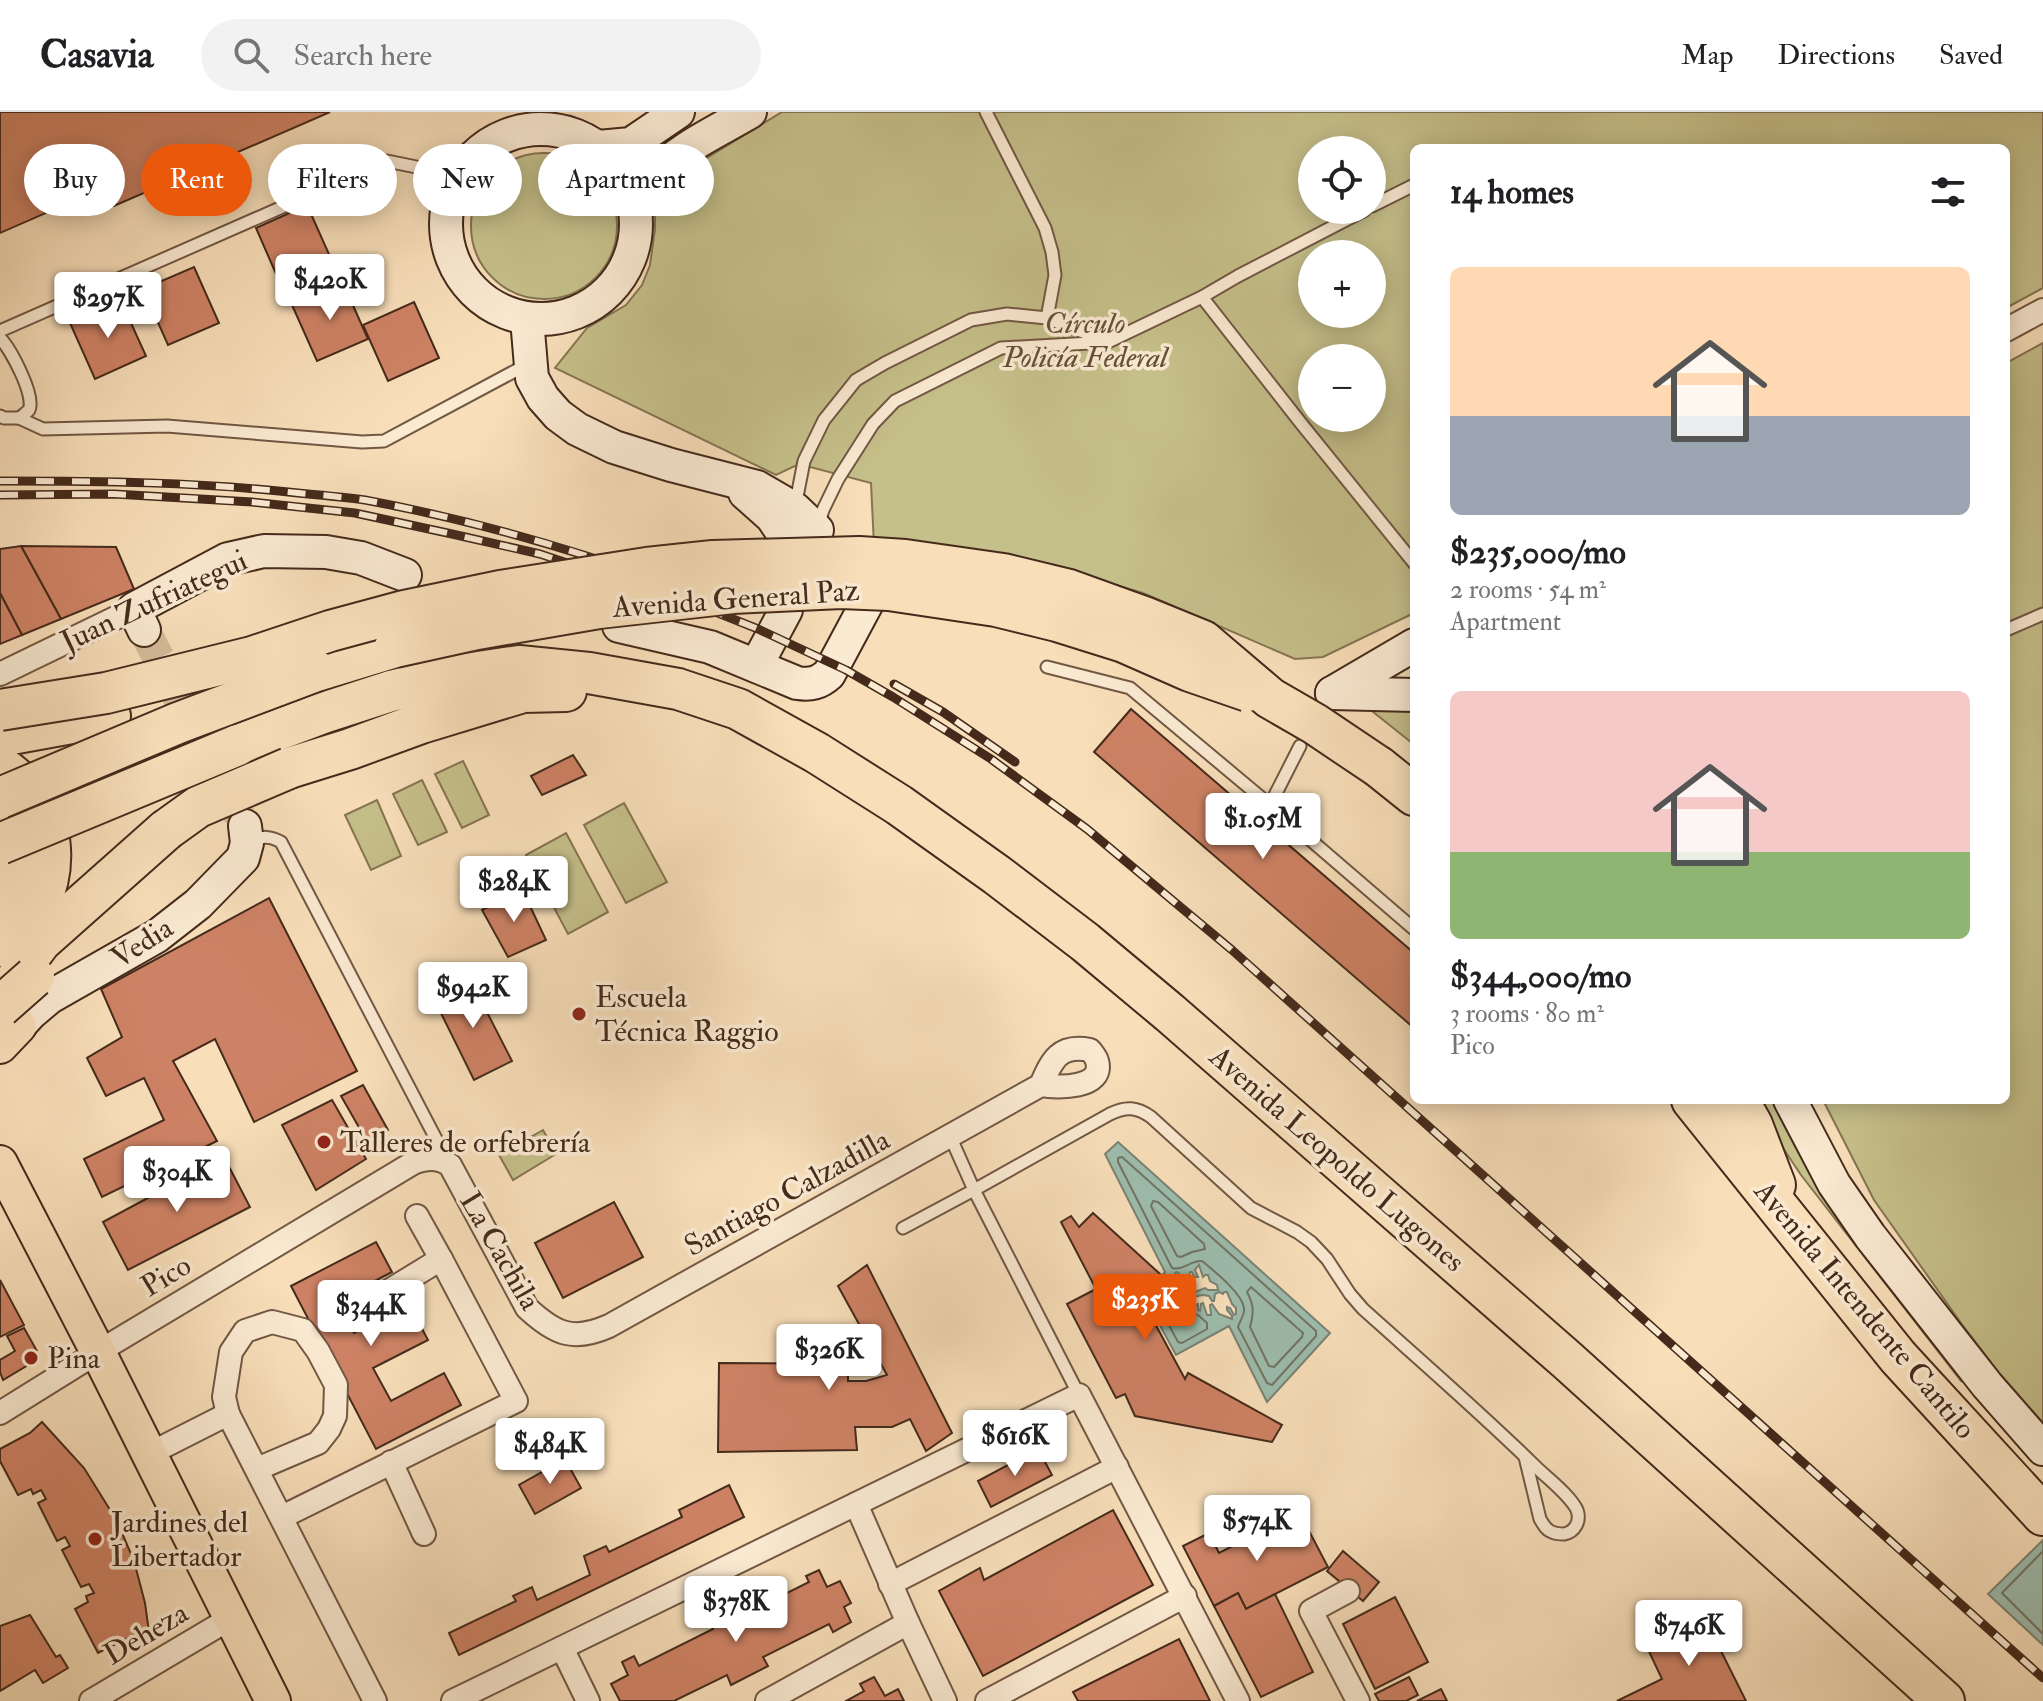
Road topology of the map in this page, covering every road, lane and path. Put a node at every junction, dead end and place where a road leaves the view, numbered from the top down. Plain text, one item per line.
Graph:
1 (678, 112) edge
2 (750, 112) edge
3 (986, 112) edge
4 (565, 122) edge
5 (501, 124) edge
6 (486, 144) edge
7 (594, 144) edge
8 (631, 144) edge
9 (697, 144) edge
10 (413, 166) edge
11 (1410, 187) edge
12 (1386, 199) edge
13 (446, 216) edge
14 (637, 216) edge
15 (1338, 224) edge
16 (1202, 297) junction
17 (2043, 310) edge
18 (1047, 318) junction
19 (527, 319) junction
20 (2010, 328) edge
21 (0, 331) edge
22 (0, 338) edge
23 (1108, 342) junction
24 (531, 363) junction
25 (1, 418) edge
26 (19, 418) junction
27 (800, 526) junction
28 (1410, 558) edge
29 (405, 575) dead end
30 (867, 603) dead end
31 (786, 610) dead end
32 (2043, 614) edge
33 (139, 620) joint
34 (619, 626) dead end
35 (2010, 628) edge
36 (1410, 647) edge
37 (252, 657) junction
38 (756, 666) junction
39 (1047, 667) dead end
40 (0, 674) edge
41 (678, 689) junction
42 (1410, 695) edge
43 (1270, 698) junction
44 (0, 710) edge
45 (0, 736) edge
46 (1300, 746) dead end
47 (0, 766) edge
48 (52, 775) junction
49 (0, 788) edge
50 (1410, 792) edge
51 (0, 798) edge
52 (1270, 805) junction
53 (0, 812) edge
54 (184, 826) junction
55 (246, 834) joint
56 (0, 844) edge
57 (0, 926) edge
58 (1410, 926) edge
59 (0, 952) edge
60 (10, 1011) edge
61 (1041, 1085) dead end
62 (1695, 1104) edge
63 (1740, 1104) edge
64 (1792, 1104) edge
65 (950, 1136) junction
66 (0, 1163) edge
67 (450, 1165) junction
68 (974, 1190) junction
69 (417, 1216) dead end
70 (1792, 1226) junction
71 (903, 1228) dead end
72 (441, 1259) junction
73 (387, 1292) dead end
74 (557, 1331) joint
75 (98, 1352) junction
76 (1079, 1395) junction
77 (0, 1413) edge
78 (228, 1414) junction
79 (2043, 1449) edge
80 (149, 1454) junction
81 (1525, 1457) junction
82 (391, 1462) junction
83 (1117, 1467) junction
84 (257, 1469) junction
85 (856, 1504) junction
86 (2043, 1515) edge
87 (282, 1517) junction
88 (424, 1534) dead end
89 (890, 1584) junction
90 (1348, 1591) dead end
91 (1185, 1596) junction
92 (231, 1618) junction
93 (908, 1623) junction
94 (562, 1648) junction
95 (91, 1701) edge
96 (273, 1701) edge
97 (375, 1701) edge
98 (453, 1701) edge
99 (588, 1701) edge
100 (767, 1701) edge
101 (945, 1701) edge
102 (987, 1701) edge
103 (1238, 1701) edge
104 (1358, 1701) edge
105 (1944, 1701) edge

1 - 8 street
2 - 9 street
3 - 18 lane
4 - 5 street
4 - 7 street
5 - 6 street
10 - 21 lane
11 - 12 lane
13 - 19 street
14 - 19 street
15 - 16 lane
16 - 23 lane
16 - 28 lane
17 - 20 street
18 - 23 lane
18 - 27 lane
19 - 24 street
22 - 26 lane
23 - 27 lane
24 - 26 lane
24 - 27 street
25 - 26 lane
29 - 33 street, Juan Zufriategui
30 - 38 street
31 - 38 street
32 - 35 lane
33 - 40 street, Juan Zufriategui
34 - 38 street
36 - 42 street
37 - 43 highway, Avenida General Paz, bridge
37 - 44 highway, Avenida General Paz, bridge
37 - 45 highway, bridge
39 - 52 lane
41 - 54 highway, bridge
41 - 56 highway, bridge
41 - 105 highway, Avenida Leopoldo Lugones
43 - 48 highway, Avenida General Paz, bridge
43 - 50 highway, bridge
46 - 52 lane
47 - 59 highway
48 - 49 highway, bridge
48 - 51 highway, Avenida General Paz, bridge
52 - 58 lane
53 - 57 highway
54 - 60 highway
54 - 60 highway
55 - 60 street, Vedia
55 - 67 lane
61 - 65 street, Santiago Calzadilla
62 - 70 highway, Avenida Intendente Cantilo
63 - 70 highway
64 - 79 street, Avenida Intendente Cantilo
65 - 68 lane
65 - 74 street, Santiago Calzadilla
66 - 75 main road
67 - 74 street, La Cachila
67 - 75 street, Pico
68 - 71 lane
68 - 76 lane
68 - 81 lane
69 - 72 street
70 - 86 highway, Avenida Intendente Cantilo
72 - 73 street
72 - 82 street
75 - 77 street, Pico
75 - 80 main road
76 - 83 street
76 - 85 street
78 - 80 street
78 - 84 street
78 - 84 street
80 - 92 main road
81 - 81 lane
82 - 87 street
82 - 88 street
83 - 89 street
83 - 91 street
84 - 87 street
85 - 89 street
85 - 94 street
87 - 97 street
89 - 93 street
90 - 104 street
91 - 102 street
91 - 103 street
92 - 95 street, Deheza
92 - 96 main road
93 - 100 street
93 - 101 street
94 - 98 street
94 - 99 street

